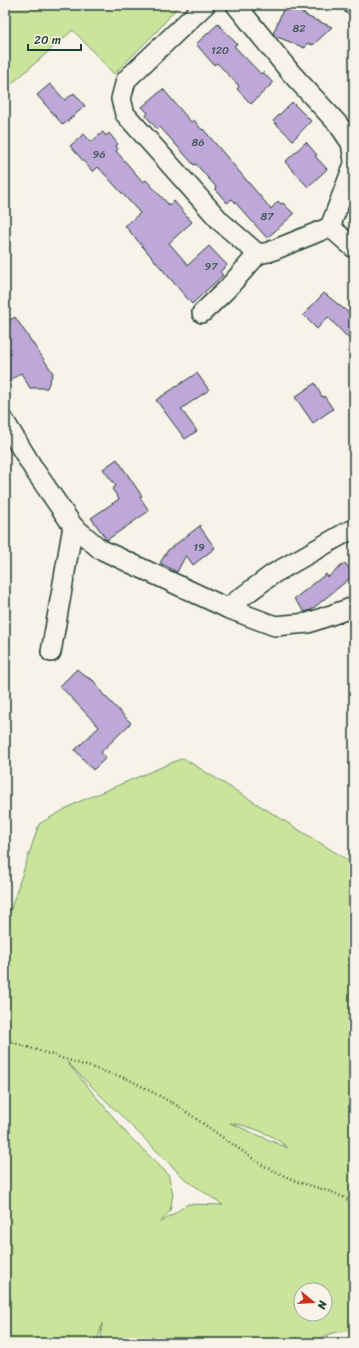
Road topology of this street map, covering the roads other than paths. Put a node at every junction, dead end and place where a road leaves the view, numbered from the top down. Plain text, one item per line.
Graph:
1 (205, 5) edge
2 (236, 5) edge
3 (354, 162) edge
4 (330, 227) junction
5 (354, 248) edge
6 (258, 254) junction
7 (202, 313) dead end
8 (5, 422) edge
9 (73, 526) junction
10 (354, 529) edge
11 (354, 607) edge
12 (226, 608) junction
13 (51, 652) dead end

1 - 6 street
2 - 3 street
3 - 4 street
4 - 5 street
4 - 6 street
6 - 7 street
8 - 9 street
9 - 12 street
9 - 13 street
10 - 12 street
11 - 12 street

